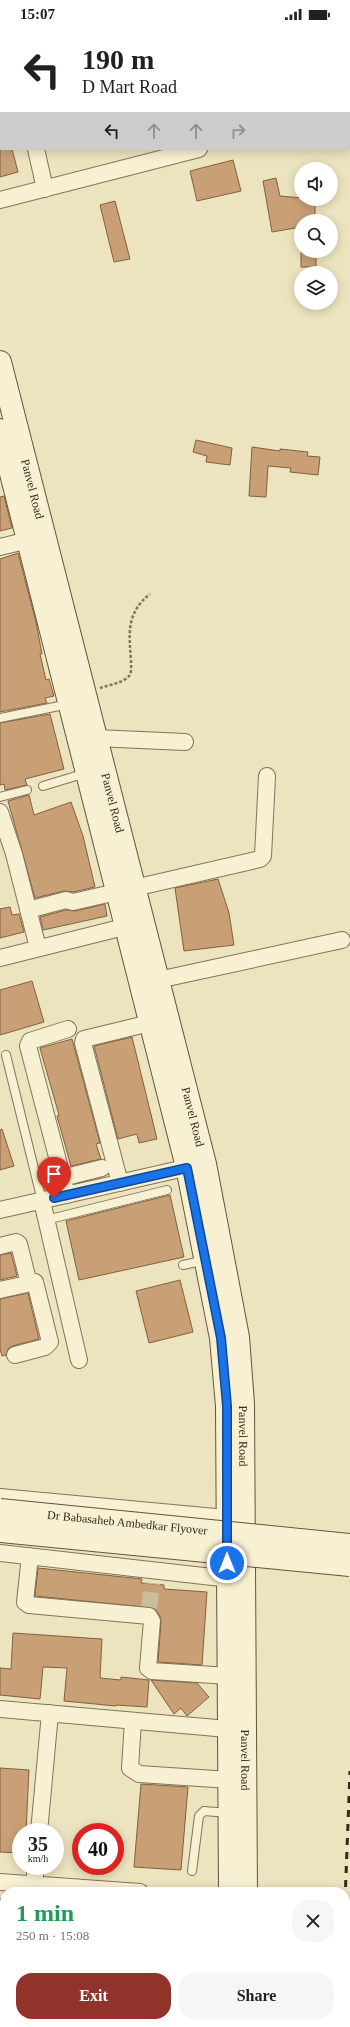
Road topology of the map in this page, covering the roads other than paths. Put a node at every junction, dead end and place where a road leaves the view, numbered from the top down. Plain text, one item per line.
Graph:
1 (36, 150) edge
2 (191, 150) edge
3 (151, 155) edge
4 (45, 189) junction
5 (0, 200) edge
6 (0, 362) edge
7 (0, 430) edge
8 (36, 538) junction
9 (0, 547) edge
10 (77, 698) junction
11 (0, 718) edge
12 (96, 738) junction
13 (185, 742) dead end
14 (87, 773) junction
15 (267, 776) dead end
16 (43, 786) dead end
17 (28, 790) dead end
18 (0, 797) edge
19 (0, 812) edge
20 (126, 890) junction
21 (28, 910) junction
22 (135, 924) junction
23 (342, 940) dead end
24 (38, 948) junction
25 (0, 958) edge
26 (158, 980) junction
27 (150, 1022) junction
28 (68, 1029) dead end
29 (6, 1055) dead end
30 (196, 1166) junction
31 (102, 1168) dead end
32 (62, 1178) junction
33 (120, 1183) junction
34 (167, 1190) dead end
35 (67, 1195) junction
36 (42, 1201) junction
37 (0, 1210) edge
38 (46, 1220) junction
39 (0, 1246) edge
40 (206, 1260) junction
41 (183, 1265) dead end
42 (60, 1277) junction
43 (0, 1290) edge
44 (15, 1355) dead end
45 (79, 1360) dead end
46 (0, 1497) edge
47 (0, 1510) edge
48 (235, 1519) junction
49 (0, 1531) edge
50 (350, 1545) edge
51 (0, 1553) edge
52 (30, 1556) junction
53 (350, 1565) edge
54 (235, 1579) junction
55 (229, 1676) junction
56 (0, 1709) edge
57 (50, 1713) junction
58 (134, 1721) junction
59 (238, 1730) junction
60 (230, 1780) junction
61 (230, 1813) junction
62 (40, 1823) edge
63 (192, 1871) dead end
64 (35, 1875) edge
65 (0, 1882) edge
66 (34, 1884) junction
67 (74, 1887) edge
68 (230, 1887) edge
69 (246, 1887) edge

1 - 4 street
2 - 3 street
3 - 4 street
4 - 5 street
6 - 8 street, Panvel Road
7 - 8 street, Panvel Road
8 - 9 street
8 - 10 street, Panvel Road
10 - 11 lane
10 - 12 street, Panvel Road
10 - 14 street, Panvel Road
12 - 13 street
12 - 20 street, Panvel Road
14 - 16 lane
14 - 20 street, Panvel Road
15 - 20 street
17 - 18 lane
19 - 21 street
20 - 21 street
20 - 22 street, Panvel Road
21 - 24 street
22 - 24 street
22 - 26 street, Panvel Road
22 - 27 street, Panvel Road
23 - 26 street
24 - 25 street
26 - 30 street, Panvel Road
27 - 30 street, Panvel Road
27 - 33 street
28 - 32 street
29 - 36 lane
30 - 33 street
30 - 40 street, Panvel Road
30 - 48 street, Panvel Road
31 - 32 street
32 - 35 street
33 - 35 street
34 - 38 lane
35 - 36 street
36 - 37 street
36 - 38 street
38 - 42 street
39 - 43 street
40 - 41 lane
40 - 48 street, Panvel Road
42 - 44 street
42 - 45 street
46 - 48 street
47 - 50 street, Dr Babasaheb Ambedkar Flyover, bridge
48 - 54 street, Panvel Road
49 - 53 street, Dr Babasaheb Ambedkar Flyover, bridge
51 - 52 street
52 - 54 street
52 - 55 street
54 - 55 street, Panvel Road
54 - 59 street, Panvel Road
55 - 59 street, Panvel Road
56 - 57 street
57 - 58 street
57 - 62 street
58 - 59 street
58 - 60 street
59 - 60 street, Panvel Road
59 - 69 street, Panvel Road
60 - 61 street, Panvel Road
61 - 63 lane
61 - 68 street, Panvel Road
64 - 66 street
65 - 66 street
66 - 67 street

